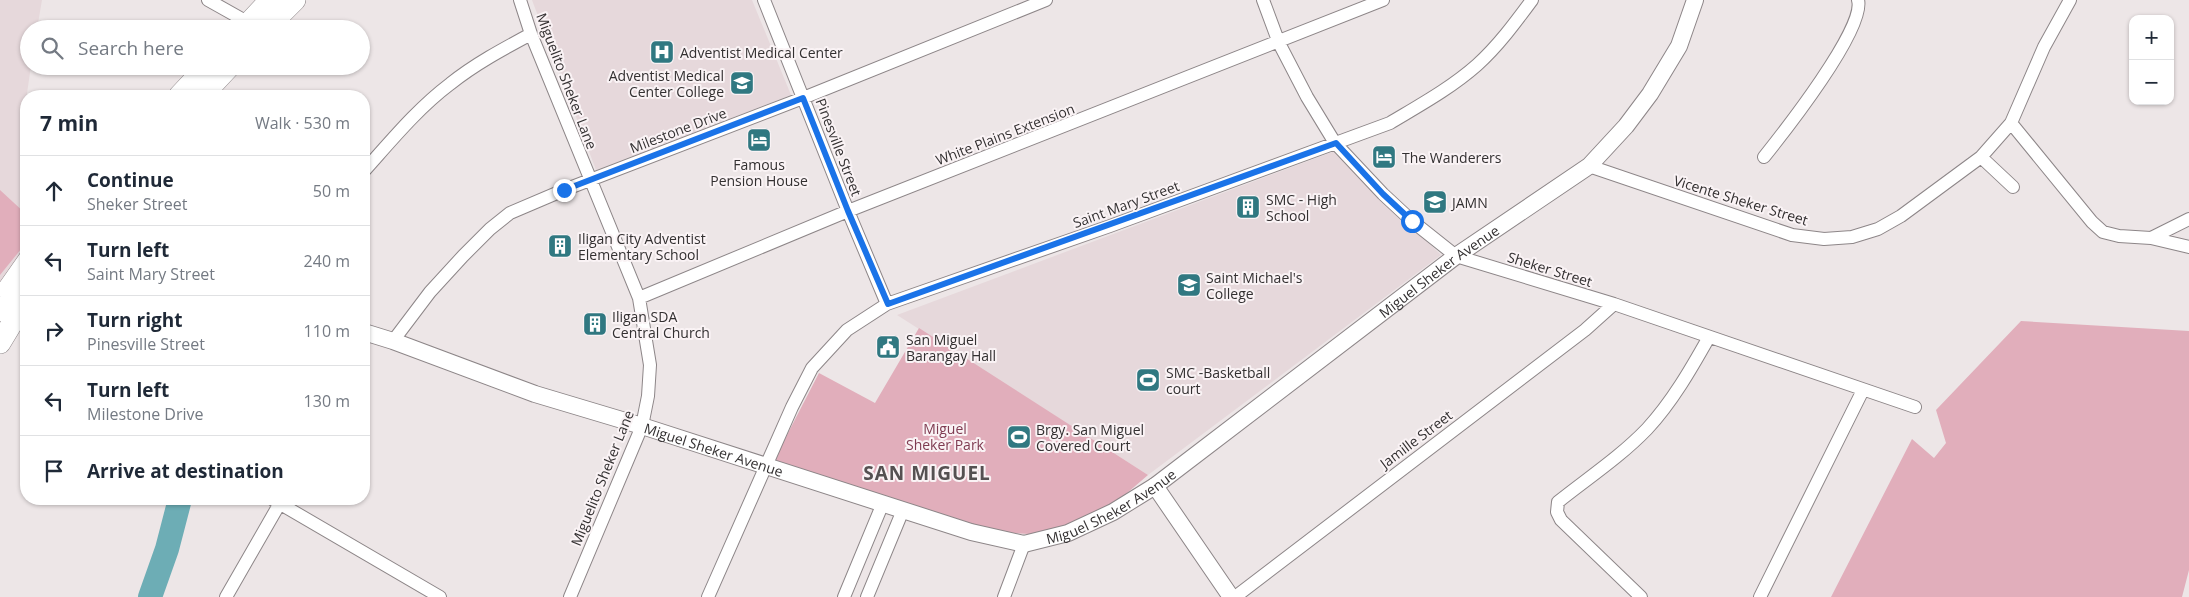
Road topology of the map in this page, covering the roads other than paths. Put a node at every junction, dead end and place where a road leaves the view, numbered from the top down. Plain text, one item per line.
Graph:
1 (208, 0) edge
2 (270, 0) edge
3 (295, 0) edge
4 (520, 0) edge
5 (764, 0) edge
6 (1046, 0) edge
7 (1263, 0) edge
8 (1383, 0) edge
9 (1532, 0) edge
10 (1695, 0) edge
11 (1858, 0) edge
12 (2070, 0) edge
13 (241, 20) edge
14 (257, 20) edge
15 (264, 20) edge
16 (531, 34) junction
17 (1279, 43) junction
18 (199, 75) edge
19 (222, 75) edge
20 (185, 90) edge
21 (208, 90) edge
22 (803, 98) junction
23 (2010, 123) junction
24 (1336, 143) junction
25 (1764, 157) dead end
26 (1981, 157) junction
27 (370, 165) edge
28 (1589, 166) junction
29 (590, 180) junction
30 (2013, 187) dead end
31 (848, 211) junction
32 (2189, 219) edge
33 (2151, 238) junction
34 (2189, 247) edge
35 (1456, 256) junction
36 (20, 263) edge
37 (20, 285) edge
38 (0, 291) edge
39 (639, 298) junction
40 (888, 304) junction
41 (1614, 304) junction
42 (20, 310) edge
43 (0, 314) edge
44 (370, 334) edge
45 (1709, 337) junction
46 (393, 341) junction
47 (0, 343) edge
48 (1863, 390) junction
49 (1915, 407) dead end
50 (642, 426) junction
51 (765, 465) junction
52 (1155, 486) junction
53 (884, 503) junction
54 (274, 505) edge
55 (283, 505) edge
56 (903, 510) junction
57 (1024, 544) junction
58 (226, 597) edge
59 (440, 597) edge
60 (570, 597) edge
61 (708, 597) edge
62 (844, 597) edge
63 (867, 597) edge
64 (1004, 597) edge
65 (1233, 597) edge
66 (1641, 597) edge
67 (1760, 597) edge

1 - 13 street
2 - 14 highway
3 - 15 highway
4 - 16 street, Miguelito Sheker Lane
5 - 22 street, Pinesville Street
6 - 22 street, Milestone Drive
7 - 17 street, Sheker Street
8 - 17 street, White Plains Extension
9 - 24 street, Saint Mary Street
10 - 28 street, Miguel Sheker Avenue
11 - 25 street
12 - 23 street, Vicente Sheker Street
16 - 27 street
16 - 29 street, Miguelito Sheker Lane
17 - 24 street, Sheker Street
17 - 31 street, White Plains Extension
18 - 20 highway
19 - 21 highway
22 - 29 street, Milestone Drive
22 - 31 street, Pinesville Street
23 - 26 street, Vicente Sheker Street
23 - 33 street
24 - 35 street, Sheker Street
24 - 40 street, Saint Mary Street
26 - 28 street, Vicente Sheker Street
26 - 30 street
28 - 35 street, Miguel Sheker Avenue
29 - 39 street, Miguelito Sheker Lane
29 - 46 street, Milestone Drive
31 - 39 street, White Plains Extension
31 - 40 street, Pinesville Street
32 - 33 street
33 - 34 street
35 - 41 street, Sheker Street
35 - 52 street, Miguel Sheker Avenue
36 - 38 street
37 - 43 highway
39 - 50 street, Miguelito Sheker Lane
40 - 51 street, Saint Mary Street
41 - 45 street, Sheker Street
41 - 65 street, Jamille Street
42 - 47 highway
44 - 46 street, Miguel Sheker Avenue
45 - 48 street, Sheker Street
45 - 66 street
46 - 50 street, Miguel Sheker Avenue
48 - 49 street, Sheker Street
48 - 67 street
50 - 51 street, Miguel Sheker Avenue
50 - 60 street, Miguelito Sheker Lane
51 - 53 street, Miguel Sheker Avenue
51 - 61 street, Saint Mary Street
52 - 57 street, Miguel Sheker Avenue
52 - 65 street
53 - 56 street, Miguel Sheker Avenue
53 - 62 street
54 - 58 street
55 - 59 street
56 - 57 street, Miguel Sheker Avenue
56 - 63 street
57 - 64 street

